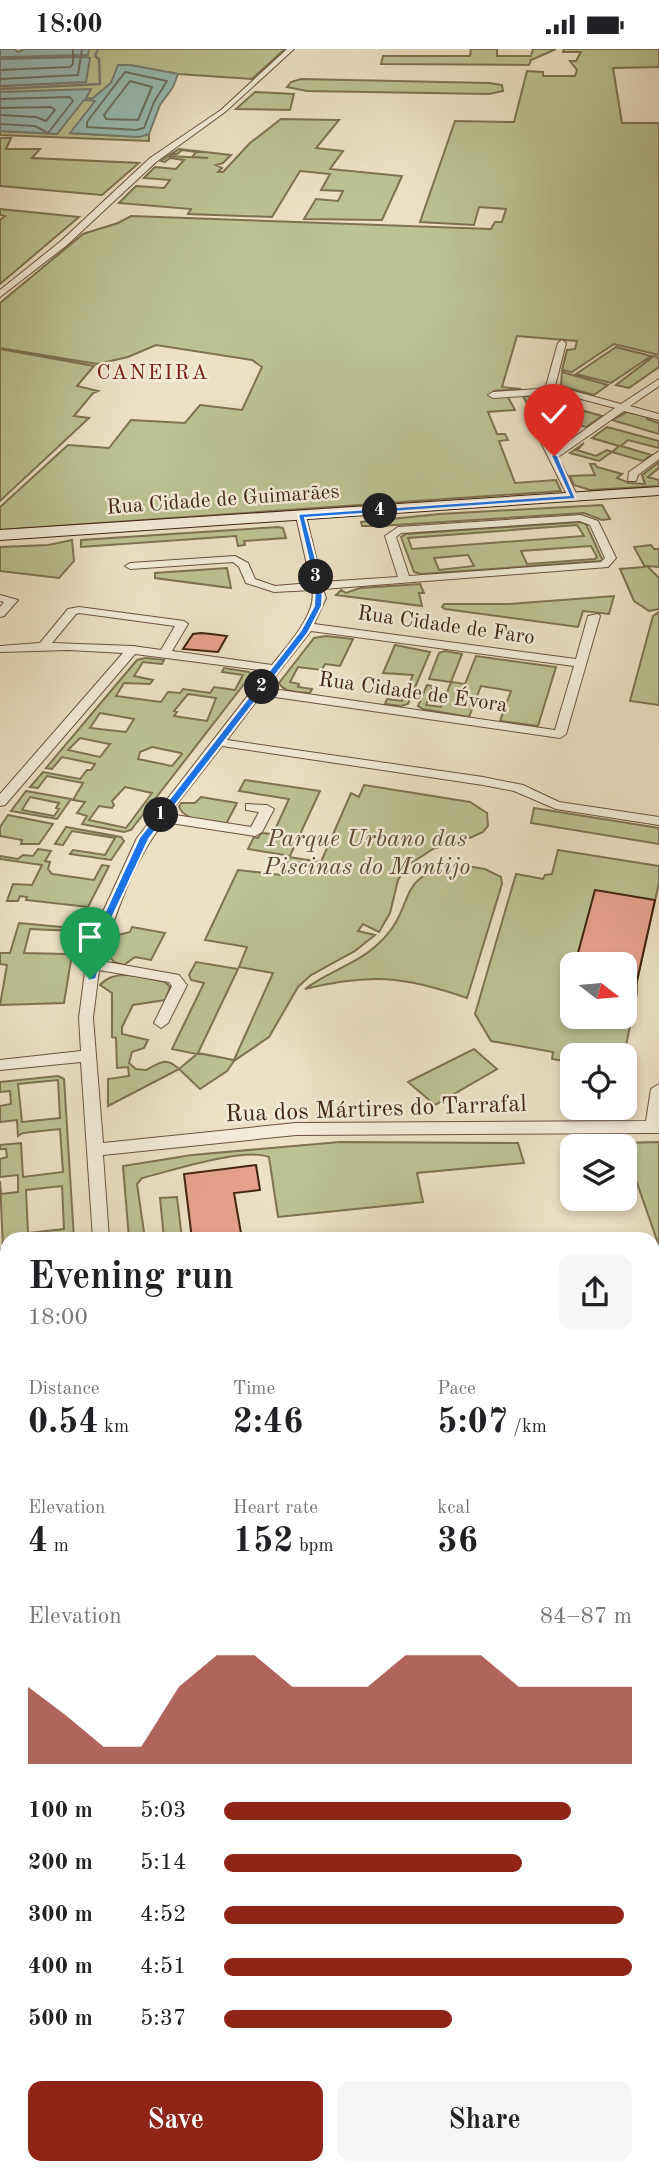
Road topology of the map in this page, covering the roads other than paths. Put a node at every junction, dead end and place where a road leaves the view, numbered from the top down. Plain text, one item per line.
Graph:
1 (291, 49) edge
2 (0, 294) edge
3 (562, 343) dead end
4 (659, 382) edge
5 (550, 388) junction
6 (493, 395) dead end
7 (624, 407) junction
8 (533, 416) dead end
9 (659, 417) edge
10 (659, 454) edge
11 (554, 456) junction
12 (632, 479) dead end
13 (659, 491) edge
14 (573, 497) junction
15 (301, 516) junction
16 (0, 535) edge
17 (130, 566) dead end
18 (405, 581) junction
19 (319, 587) junction
20 (0, 598) edge
21 (0, 614) edge
22 (594, 616) dead end
23 (308, 627) junction
24 (44, 646) junction
25 (0, 649) edge
26 (133, 649) junction
27 (165, 653) junction
28 (580, 663) junction
29 (275, 670) junction
30 (259, 691) junction
31 (218, 742) junction
32 (0, 802) edge
33 (251, 807) dead end
34 (160, 817) junction
35 (659, 821) edge
36 (93, 964) junction
37 (160, 1023) dead end
38 (87, 1056) junction
39 (0, 1065) edge
40 (659, 1089) edge
41 (656, 1127) edge
42 (94, 1150) junction
43 (100, 1232) edge

1 - 2 street
3 - 5 street
4 - 7 street
5 - 6 street
5 - 7 street
7 - 9 street
7 - 11 street
8 - 11 street
10 - 12 street
11 - 14 street
13 - 14 main road, Rua Cidade de Guimarães
14 - 15 main road, Rua Cidade de Guimarães
15 - 16 main road, Rua Cidade de Guimarães
15 - 19 street
17 - 19 street
18 - 18 street
18 - 19 street
19 - 23 street
20 - 21 street
22 - 28 street
23 - 28 street, Rua Cidade de Faro
23 - 29 street
24 - 25 street
24 - 26 street
24 - 27 street
26 - 27 street
26 - 32 street
27 - 29 street
28 - 30 street, Rua Cidade de Évora
29 - 30 street
30 - 31 street
31 - 34 street
31 - 35 street
33 - 34 street
34 - 36 street
36 - 37 street
36 - 38 street
38 - 39 street
38 - 42 street
40 - 41 street
41 - 42 street, Rua dos Mártires do Tarrafal
42 - 43 street

